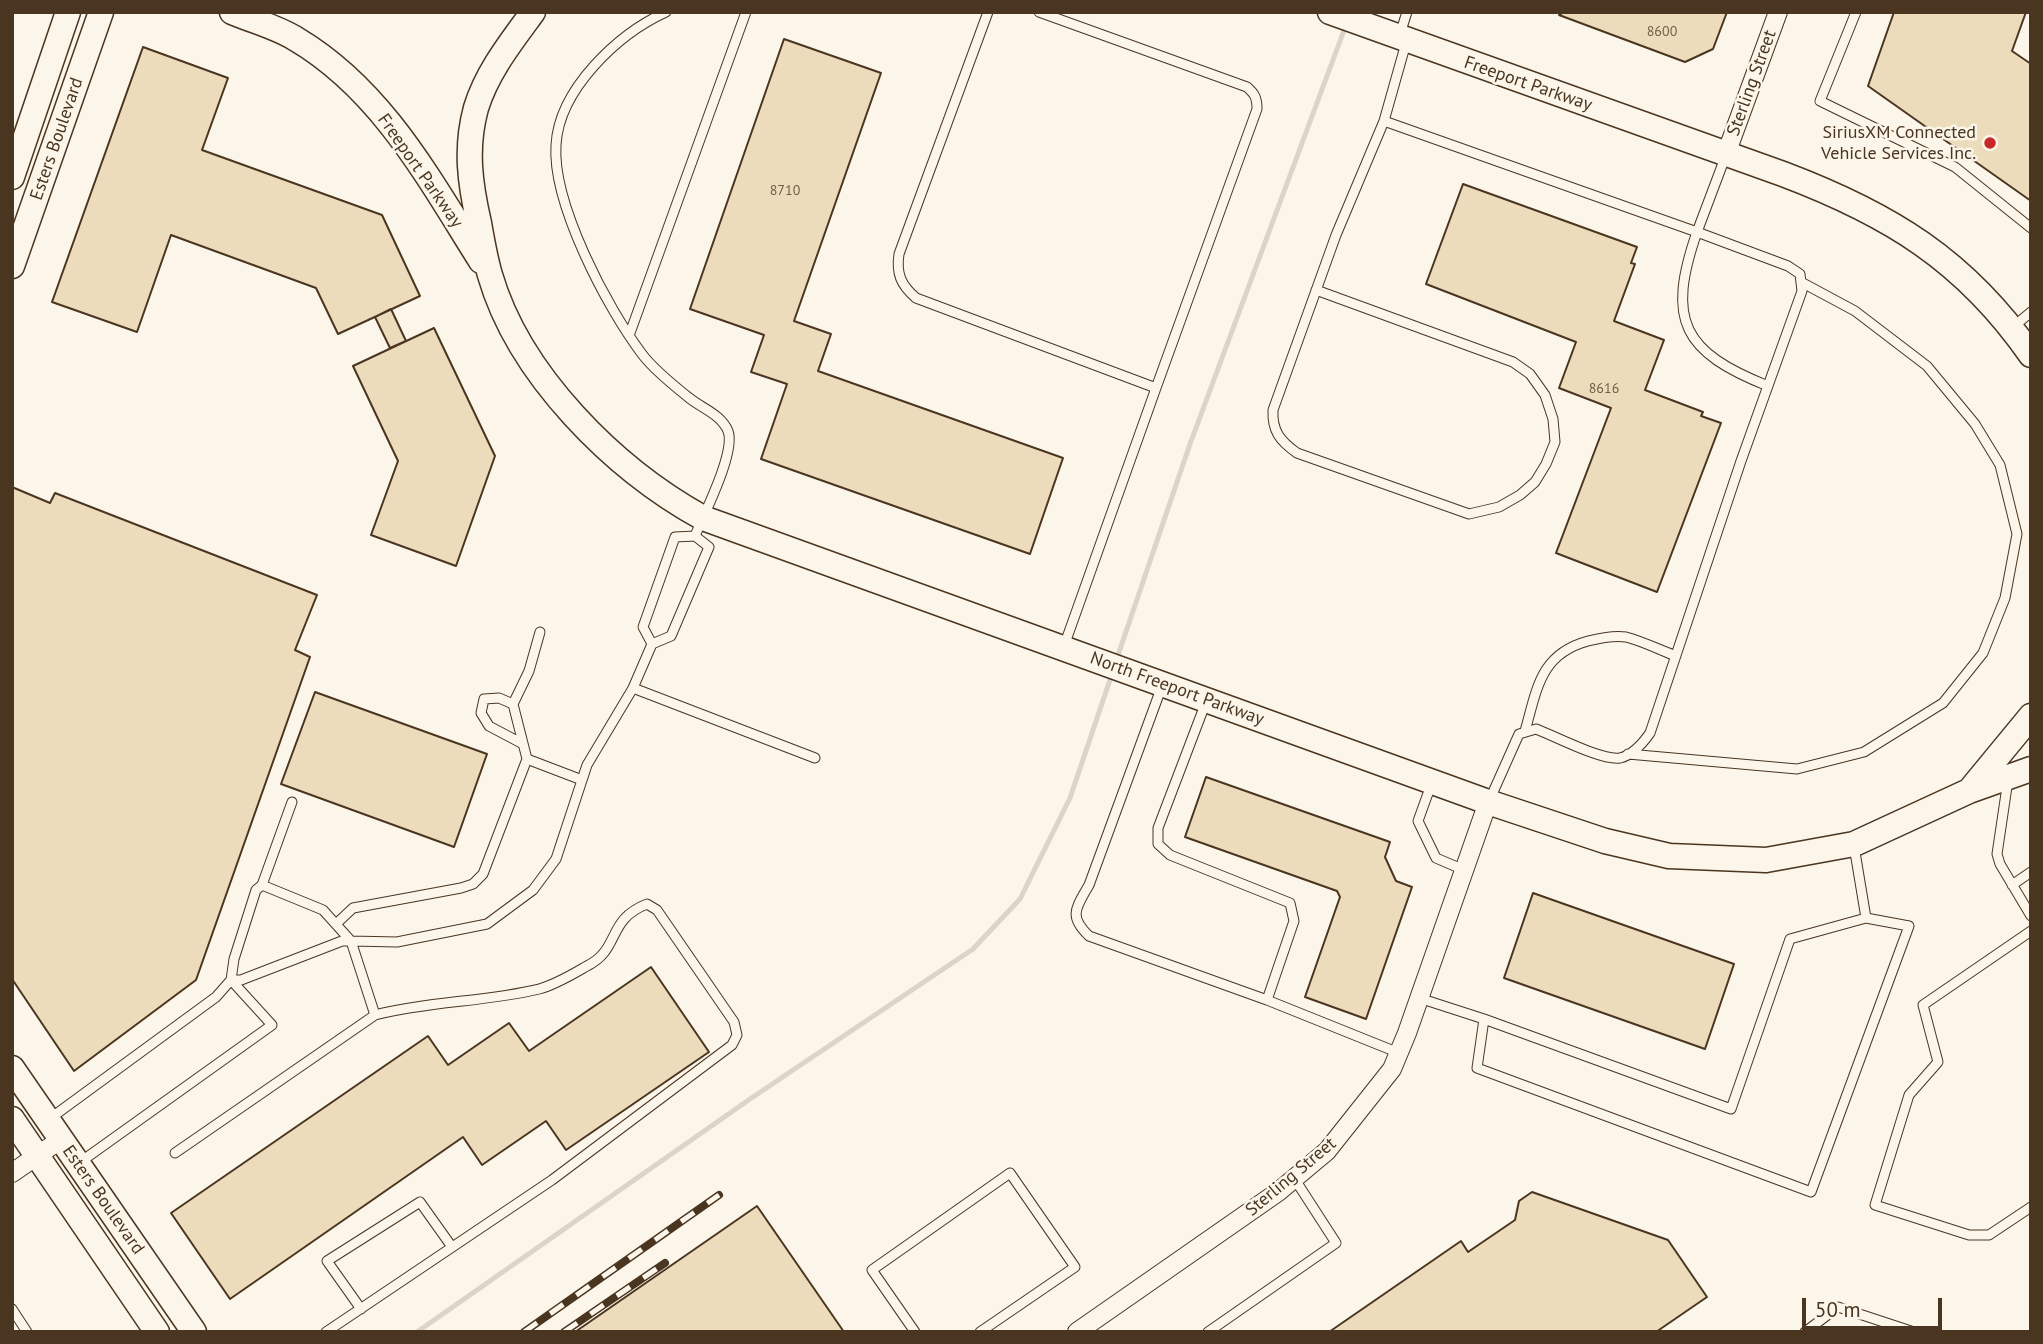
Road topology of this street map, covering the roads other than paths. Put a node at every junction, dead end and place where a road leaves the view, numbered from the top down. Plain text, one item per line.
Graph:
1 (68, 12) edge
2 (101, 12) edge
3 (232, 12) edge
4 (533, 12) edge
5 (666, 12) edge
6 (746, 12) edge
7 (988, 12) edge
8 (1039, 12) edge
9 (1330, 12) edge
10 (1407, 12) edge
11 (1778, 12) edge
12 (1856, 12) edge
13 (1403, 40) junction
14 (1384, 121) junction
15 (1726, 154) junction
16 (12, 177) edge
17 (2031, 228) edge
18 (1697, 232) junction
19 (12, 266) edge
20 (490, 276) junction
21 (1801, 282) junction
22 (1316, 290) junction
23 (2021, 320) edge
24 (630, 333) junction
25 (2031, 355) edge
26 (1768, 386) junction
27 (1156, 388) junction
28 (699, 527) junction
29 (540, 632) dead end
30 (652, 644) junction
31 (1069, 649) junction
32 (1676, 656) junction
33 (1163, 683) junction
34 (633, 688) junction
35 (1207, 699) junction
36 (513, 704) junction
37 (2031, 716) edge
38 (1525, 731) junction
39 (523, 744) junction
40 (1627, 754) junction
41 (815, 758) dead end
42 (527, 759) junction
43 (2020, 773) edge
44 (582, 780) junction
45 (1433, 781) junction
46 (1969, 791) junction
47 (292, 802) dead end
48 (1488, 802) junction
49 (1854, 844) junction
50 (1464, 870) junction
51 (2031, 872) edge
52 (262, 885) junction
53 (2012, 885) junction
54 (2031, 916) edge
55 (1867, 918) junction
56 (337, 923) junction
57 (2031, 931) edge
58 (351, 941) junction
59 (231, 980) junction
60 (1419, 998) junction
61 (1267, 1000) junction
62 (375, 1015) junction
63 (1484, 1019) junction
64 (1399, 1053) junction
65 (12, 1069) edge
66 (12, 1119) edge
67 (54, 1130) junction
68 (175, 1153) dead end
69 (37, 1156) junction
70 (78, 1164) junction
71 (12, 1173) edge
72 (1294, 1178) junction
73 (2031, 1208) edge
74 (452, 1247) junction
75 (361, 1308) junction
76 (12, 1309) edge
77 (981, 1331) edge
78 (27, 1332) edge
79 (157, 1332) edge
80 (194, 1332) edge
81 (326, 1332) edge
82 (915, 1332) edge
83 (1077, 1332) edge
84 (1208, 1332) edge
85 (1805, 1332) edge
86 (1914, 1332) edge

1 - 16 main road, Esters Boulevard
2 - 19 main road, Esters Boulevard
3 - 20 main road, Freeport Parkway
4 - 20 main road
5 - 24 lane
6 - 24 lane
7 - 27 lane
8 - 27 lane
9 - 13 main road, Freeport Parkway
10 - 13 lane
11 - 15 street, Sterling Street
12 - 17 lane
13 - 14 lane
13 - 15 main road, Freeport Parkway
14 - 18 lane
14 - 22 lane
15 - 18 lane
15 - 23 main road, Freeport Parkway
18 - 21 lane
18 - 26 lane
20 - 28 main road, North Freeport Parkway
21 - 26 lane
21 - 40 lane
22 - 22 lane
23 - 25 main road, Freeport Parkway
24 - 28 lane
26 - 32 lane
27 - 31 lane
28 - 30 lane
28 - 30 lane
28 - 31 main road, North Freeport Parkway
29 - 36 lane
30 - 34 lane
31 - 33 main road, North Freeport Parkway
32 - 38 lane
32 - 40 lane
33 - 35 main road, North Freeport Parkway
33 - 61 lane
34 - 41 lane
34 - 44 lane
35 - 45 main road, North Freeport Parkway
35 - 61 lane
36 - 39 lane
36 - 39 lane
37 - 46 main road
38 - 40 lane
38 - 48 lane
39 - 42 lane
42 - 44 lane
42 - 56 lane
43 - 46 main road
43 - 53 lane
44 - 58 lane
45 - 48 main road, North Freeport Parkway
45 - 50 lane
46 - 49 main road, North Freeport Parkway
47 - 52 lane
48 - 49 main road, North Freeport Parkway
48 - 50 street, Sterling Street
49 - 55 lane
50 - 60 street, Sterling Street
51 - 53 lane
52 - 56 lane
52 - 59 lane
53 - 54 lane
55 - 63 lane
55 - 63 lane
56 - 58 lane
57 - 73 lane
58 - 59 lane
58 - 62 lane
59 - 67 lane
59 - 70 lane
60 - 63 lane
60 - 64 street, Sterling Street
61 - 64 lane
62 - 68 lane
62 - 74 lane
64 - 72 street, Sterling Street
65 - 67 main road, Esters Boulevard
66 - 69 main road, Esters Boulevard
67 - 69 street
67 - 70 main road, Esters Boulevard
69 - 71 street
69 - 79 main road, Esters Boulevard
70 - 80 main road, Esters Boulevard
72 - 83 street, Sterling Street
72 - 84 lane
74 - 75 lane
74 - 75 lane
75 - 81 lane
76 - 78 lane
77 - 82 lane
85 - 86 lane

